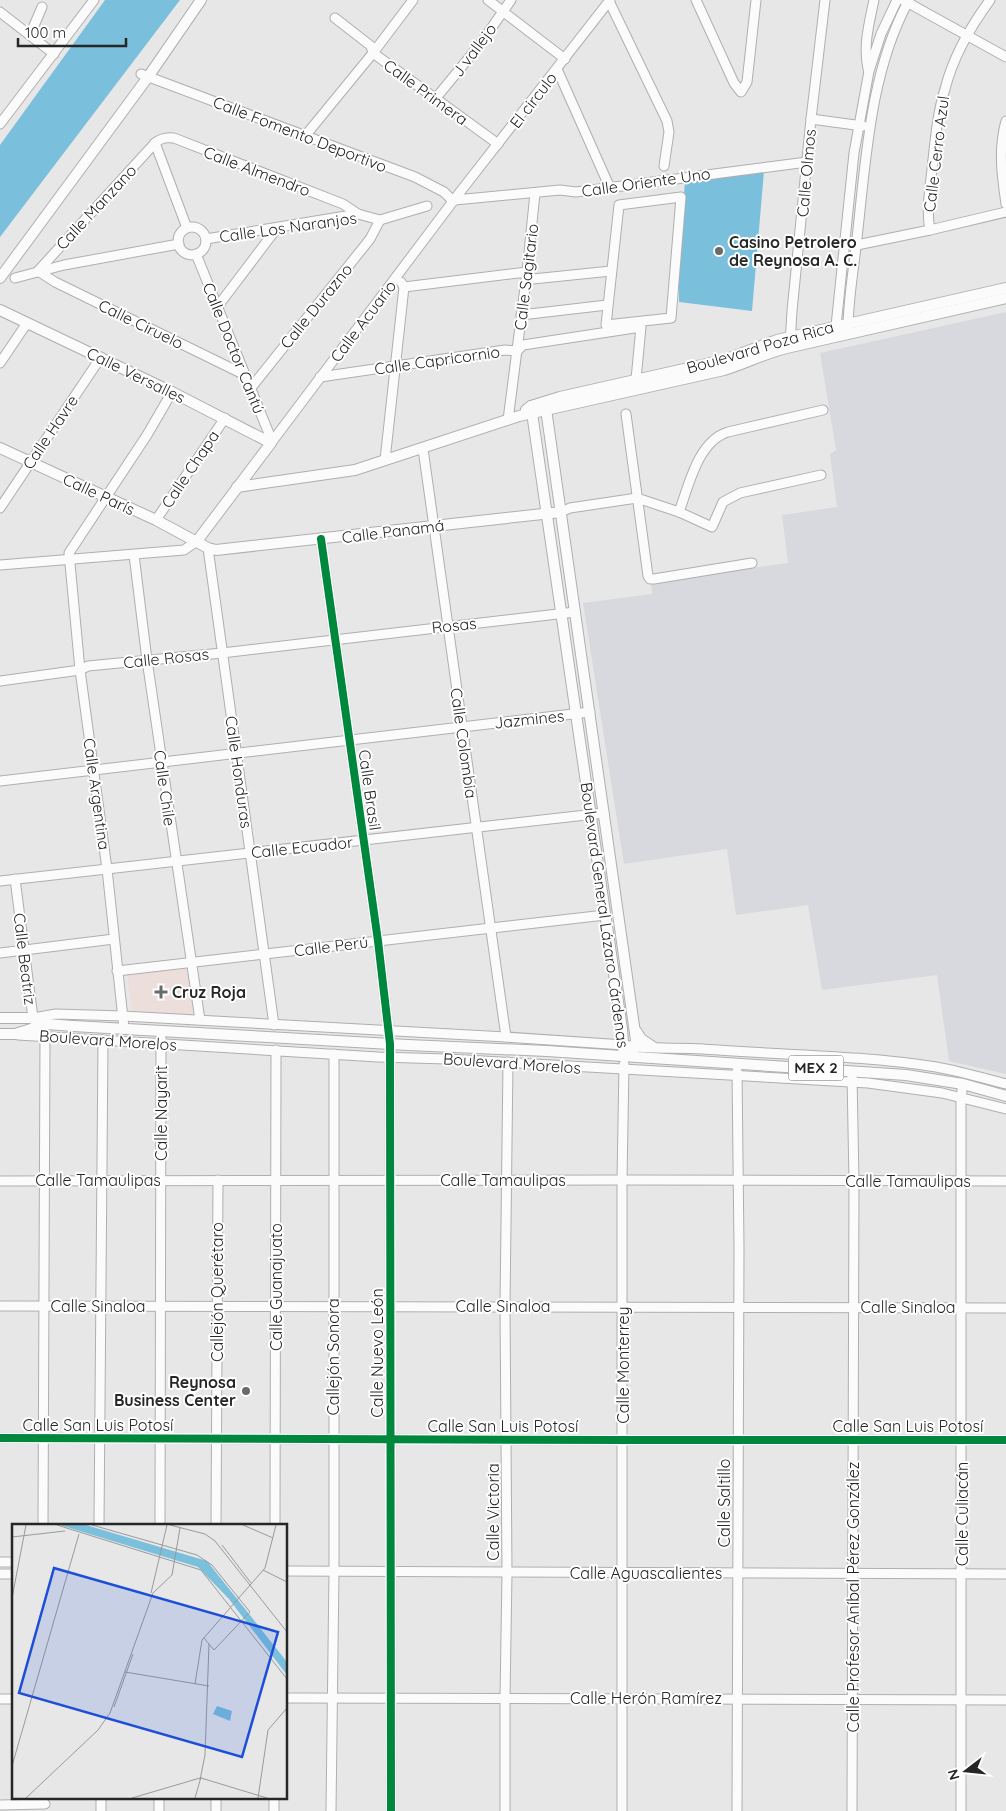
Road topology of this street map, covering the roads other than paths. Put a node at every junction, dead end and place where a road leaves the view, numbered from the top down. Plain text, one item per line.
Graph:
1 (94, 0) edge
2 (194, 0) edge
3 (201, 0) edge
4 (413, 0) edge
5 (488, 0) edge
6 (511, 0) edge
7 (696, 0) edge
8 (756, 0) edge
9 (825, 0) edge
10 (874, 0) edge
11 (897, 0) edge
12 (990, 0) edge
13 (609, 1) edge
14 (907, 1) edge
15 (42, 7) dead end
16 (503, 11) junction
17 (0, 12) edge
18 (335, 18) dead end
19 (30, 35) junction
20 (968, 36) junction
21 (373, 53) junction
22 (54, 54) junction
23 (1006, 57) edge
24 (565, 59) junction
25 (557, 69) junction
26 (869, 71) junction
27 (145, 76) junction
28 (436, 98) junction
29 (811, 119) junction
30 (1006, 121) edge
31 (0, 124) edge
32 (859, 125) junction
33 (871, 127) junction
34 (305, 136) junction
35 (155, 143) junction
36 (498, 144) junction
37 (807, 162) junction
38 (664, 166) dead end
39 (610, 188) junction
40 (535, 193) junction
41 (455, 200) junction
42 (1006, 204) edge
43 (427, 206) dead end
44 (1006, 212) edge
45 (358, 214) junction
46 (380, 220) junction
47 (187, 228) junction
48 (277, 228) junction
49 (930, 230) junction
50 (206, 239) junction
51 (179, 244) junction
52 (857, 245) junction
53 (844, 247) junction
54 (196, 254) junction
55 (0, 267) edge
56 (38, 271) junction
57 (611, 271) junction
58 (527, 272) junction
59 (398, 275) junction
60 (0, 278) edge
61 (15, 278) dead end
62 (404, 287) junction
63 (1006, 288) edge
64 (1006, 298) edge
65 (218, 306) junction
66 (607, 306) junction
67 (0, 310) edge
68 (521, 315) junction
69 (27, 323) junction
70 (848, 328) junction
71 (836, 331) junction
72 (790, 342) junction
73 (516, 351) junction
74 (101, 357) junction
75 (0, 363) edge
76 (396, 365) junction
77 (245, 375) junction
78 (320, 378) junction
79 (636, 379) junction
80 (250, 389) junction
81 (172, 392) junction
82 (546, 406) junction
83 (531, 410) junction
84 (823, 410) dead end
85 (626, 414) dead end
86 (225, 418) junction
87 (508, 420) junction
88 (271, 442) junction
89 (0, 448) edge
90 (423, 449) junction
91 (384, 460) junction
92 (30, 461) junction
93 (821, 475) dead end
94 (237, 487) junction
95 (105, 496) junction
96 (637, 498) junction
97 (0, 508) edge
98 (561, 512) junction
99 (679, 512) junction
100 (545, 513) junction
101 (156, 520) junction
102 (433, 526) junction
103 (321, 539) junction
104 (197, 542) junction
105 (208, 548) junction
106 (134, 555) junction
107 (69, 560) junction
108 (752, 563) dead end
109 (0, 565) edge
110 (575, 612) junction
111 (561, 613) junction
112 (447, 626) junction
113 (334, 639) junction
114 (222, 653) junction
115 (147, 660) junction
116 (80, 670) junction
117 (0, 681) edge
118 (590, 712) junction
119 (575, 714) junction
120 (461, 726) junction
121 (348, 739) junction
122 (236, 753) junction
123 (162, 762) junction
124 (93, 770) junction
125 (0, 781) edge
126 (604, 813) junction
127 (590, 814) junction
128 (476, 827) junction
129 (363, 840) junction
130 (250, 853) junction
131 (176, 861) junction
132 (107, 869) junction
133 (15, 879) junction
134 (0, 881) edge
135 (605, 916) junction
136 (491, 928) junction
137 (114, 939) junction
138 (378, 941) junction
139 (623, 945) junction
140 (24, 950) junction
141 (0, 953) edge
142 (264, 954) junction
143 (191, 963) junction
144 (117, 971) junction
145 (123, 1016) junction
146 (0, 1018) edge
147 (200, 1020) junction
148 (39, 1023) junction
149 (274, 1025) junction
150 (124, 1028) junction
151 (389, 1030) junction
152 (635, 1030) junction
153 (160, 1031) junction
154 (0, 1034) edge
155 (15, 1034) junction
156 (45, 1036) junction
157 (506, 1037) junction
158 (103, 1040) junction
159 (161, 1043) junction
160 (390, 1044) junction
161 (624, 1045) junction
162 (636, 1047) junction
163 (653, 1047) junction
164 (276, 1050) junction
165 (334, 1054) junction
166 (760, 1054) junction
167 (624, 1056) junction
168 (391, 1057) junction
169 (508, 1062) junction
170 (737, 1063) junction
171 (759, 1065) junction
172 (935, 1067) junction
173 (624, 1069) junction
174 (852, 1071) junction
175 (737, 1076) junction
176 (934, 1079) junction
177 (852, 1082) junction
178 (963, 1084) junction
179 (1006, 1084) edge
180 (1006, 1096) edge
181 (962, 1098) junction
182 (1006, 1109) edge
183 (44, 1180) junction
184 (102, 1180) junction
185 (161, 1180) junction
186 (218, 1180) junction
187 (276, 1180) junction
188 (335, 1180) junction
189 (391, 1180) junction
190 (507, 1180) junction
191 (622, 1180) junction
192 (738, 1180) junction
193 (0, 1181) edge
194 (854, 1181) junction
195 (962, 1181) junction
196 (1006, 1181) edge
197 (0, 1306) edge
198 (44, 1306) junction
199 (102, 1306) junction
200 (161, 1306) junction
201 (217, 1306) junction
202 (276, 1306) junction
203 (334, 1306) junction
204 (391, 1306) junction
205 (505, 1306) junction
206 (622, 1307) junction
207 (738, 1307) junction
208 (853, 1307) junction
209 (962, 1308) junction
210 (1006, 1308) edge
211 (0, 1438) edge
212 (43, 1438) junction
213 (101, 1438) junction
214 (160, 1439) junction
215 (217, 1439) junction
216 (275, 1439) junction
217 (333, 1439) junction
218 (738, 1439) junction
219 (962, 1439) junction
220 (391, 1440) junction
221 (506, 1440) junction
222 (623, 1440) junction
223 (853, 1440) junction
224 (1006, 1440) edge
225 (44, 1524) edge
226 (100, 1524) edge
227 (160, 1524) edge
228 (216, 1524) edge
229 (275, 1524) edge
230 (288, 1571) edge
231 (334, 1571) junction
232 (391, 1571) junction
233 (507, 1573) junction
234 (622, 1573) junction
235 (738, 1573) junction
236 (854, 1573) junction
237 (962, 1574) junction
238 (1006, 1574) edge
239 (288, 1698) edge
240 (332, 1698) junction
241 (391, 1698) junction
242 (505, 1698) junction
243 (622, 1698) junction
244 (737, 1698) junction
245 (853, 1699) junction
246 (962, 1700) junction
247 (1006, 1700) edge
248 (101, 1798) edge
249 (159, 1798) edge
250 (216, 1798) edge
251 (274, 1798) edge
252 (45, 1804) edge
253 (0, 1805) edge
254 (101, 1811) edge
255 (159, 1811) edge
256 (216, 1811) edge
257 (274, 1811) edge
258 (331, 1811) edge
259 (391, 1811) edge
260 (506, 1811) edge
261 (622, 1811) edge
262 (737, 1811) edge
263 (852, 1811) edge
264 (961, 1811) edge

1 - 22 street
2 - 27 main road
3 - 27 main road
4 - 21 street
5 - 16 street
6 - 16 street, J vallejo
7 - 8 street
9 - 29 street, Calle Olmos
10 - 26 street
11 - 26 street
12 - 20 street, Calle Cerro Azul
13 - 24 street, El circulo
13 - 38 street
14 - 20 street
14 - 33 street
15 - 19 street
16 - 24 street
16 - 28 street, J vallejo
17 - 19 street
18 - 21 street, Calle Primera
19 - 22 street
20 - 23 street
20 - 49 street, Calle Cerro Azul
21 - 28 street, Calle Primera
21 - 34 street
22 - 31 street
24 - 25 street, El circulo
25 - 36 street, El circulo
25 - 39 street
26 - 32 street
27 - 34 street, Calle Fomento Deportivo
27 - 55 main road
27 - 60 main road
28 - 36 street, Calle Primera
29 - 32 street
29 - 37 street, Calle Olmos
30 - 42 street
32 - 33 street
32 - 53 street
33 - 52 street
34 - 41 street, Calle Fomento Deportivo
35 - 45 street, Calle Almendro
35 - 47 street
35 - 56 street, Calle Manzano
36 - 41 street, El circulo
37 - 39 street, Calle Oriente Uno
37 - 72 street, Calle Olmos
39 - 40 street, Calle Oriente Uno
40 - 41 street, Calle Oriente Uno
40 - 58 street, Calle Sagitario
41 - 59 street, Calle Acuario
43 - 46 street, Calle Los Naranjos
44 - 49 street
45 - 46 street, Calle Los Naranjos
45 - 48 street, Calle Los Naranjos
46 - 80 street, Calle Durazno
47 - 50 street
47 - 51 street
48 - 50 street, Calle Los Naranjos
48 - 65 street
49 - 52 street
50 - 54 street
51 - 54 street
51 - 56 street
52 - 53 street
52 - 70 street
53 - 71 street
54 - 65 street, Calle Doctor Cantú
56 - 61 street
56 - 77 street, Calle Ciruelo
57 - 58 street
57 - 66 street
57 - 66 street
58 - 62 street
58 - 68 street, Calle Sagitario
59 - 62 street
59 - 78 street, Calle Acuario
62 - 76 street
63 - 70 main road, Boulevard Poza Rica
64 - 70 main road, Boulevard Poza Rica
65 - 77 street, Calle Doctor Cantú
66 - 68 street
67 - 69 main road, Calle Versalles
68 - 73 street, Calle Sagitario
69 - 74 main road, Calle Versalles
69 - 75 street
70 - 71 main road, Boulevard Poza Rica
71 - 72 main road, Boulevard Poza Rica
72 - 79 main road, Boulevard Poza Rica
72 - 82 main road, Boulevard Poza Rica
73 - 76 street, Calle Capricornio
73 - 79 street, Calle Capricornio
73 - 87 street, Calle Sagitario
74 - 81 main road, Calle Versalles
74 - 92 street, Calle Havre
76 - 78 street, Calle Capricornio
76 - 91 street
77 - 80 street, Calle Doctor Cantú
78 - 88 street, Calle Acuario
79 - 82 main road, Boulevard Poza Rica
80 - 88 street, Calle Doctor Cantú
81 - 86 main road, Calle Versalles
81 - 95 street
82 - 83 main road, Boulevard Poza Rica
82 - 98 main road, Boulevard General Lázaro Cárdenas
83 - 87 main road, Boulevard Poza Rica
83 - 100 main road, Boulevard General Lázaro Cárdenas
84 - 99 street
85 - 96 street
86 - 88 main road, Calle Versalles
86 - 101 street, Calle Chapa
87 - 90 main road, Boulevard Poza Rica
88 - 94 main road, Calle Acuario
89 - 92 main road, Calle París
90 - 91 main road, Boulevard Poza Rica
90 - 102 street, Calle Colombia
91 - 94 main road, Boulevard Poza Rica
92 - 95 main road, Calle París
92 - 97 street, Calle Havre
93 - 99 street
94 - 104 main road, Calle Acuario
95 - 101 main road, Calle París
95 - 107 street
96 - 98 street
96 - 99 street
96 - 108 street
98 - 100 main road, Calle Panamá
98 - 110 main road, Boulevard General Lázaro Cárdenas
100 - 102 main road, Calle Panamá
100 - 111 main road, Boulevard General Lázaro Cárdenas
101 - 104 main road, Calle París
102 - 103 main road, Calle Panamá
102 - 112 street, Calle Colombia
103 - 105 main road, Calle Panamá
103 - 113 street, Calle Brasil
104 - 105 main road, Calle Panamá
104 - 106 street
105 - 114 street, Calle Honduras
106 - 107 street
106 - 115 street, Calle Chile
107 - 109 street
107 - 116 street, Calle Argentina
110 - 111 street, Rosas
110 - 118 main road, Boulevard General Lázaro Cárdenas
111 - 112 street, Rosas
111 - 119 main road, Boulevard General Lázaro Cárdenas
112 - 113 street, Rosas
112 - 120 street, Calle Colombia
113 - 114 street, Calle Rosas
113 - 121 street, Calle Brasil
114 - 115 street, Calle Rosas
114 - 122 street, Calle Honduras
115 - 116 street, Calle Rosas
115 - 123 street, Calle Chile
116 - 117 street, Calle Rosas
116 - 124 street, Calle Argentina
118 - 119 street, Jazmines
118 - 126 main road, Boulevard General Lázaro Cárdenas
119 - 120 street, Jazmines
119 - 127 main road, Boulevard General Lázaro Cárdenas
120 - 121 street, Jazmines
120 - 128 street, Calle Colombia
121 - 122 street, Jazmines
121 - 129 street, Calle Brasil
122 - 123 street, Jazmines
122 - 130 street, Calle Honduras
123 - 124 street, Jazmines
123 - 131 street, Calle Chile
124 - 125 street, Jazmines
124 - 132 street, Calle Argentina
126 - 127 street, Calle Ecuador
126 - 139 main road, Boulevard General Lázaro Cárdenas
127 - 128 street, Calle Ecuador
127 - 135 main road, Boulevard General Lázaro Cárdenas
128 - 129 street, Calle Ecuador
128 - 136 street, Calle Colombia
129 - 130 street, Calle Ecuador
129 - 138 street, Calle Brasil
130 - 131 street, Calle Ecuador
130 - 142 street, Calle Honduras
131 - 132 street, Calle Ecuador
131 - 143 street, Calle Chile
132 - 133 street, Calle Ecuador
132 - 137 street, Calle Argentina
133 - 134 street, Calle Ecuador
133 - 140 street, Calle Beatriz
135 - 136 street, Calle Perú
135 - 139 main road
135 - 161 main road, Boulevard General Lázaro Cárdenas
136 - 138 street, Calle Perú
136 - 157 street, Calle Colombia
137 - 140 street
137 - 144 street, Calle Argentina
138 - 142 street, Calle Perú
138 - 151 street, Calle Brasil
139 - 152 main road, Boulevard General Lázaro Cárdenas
140 - 141 street
140 - 148 street, Calle Beatriz
142 - 143 street, Calle Perú
142 - 149 street, Calle Honduras
143 - 144 street, Calle Perú
143 - 147 street, Calle Chile
144 - 145 street, Calle Argentina
145 - 147 street, Boulevard Morelos
145 - 148 street, Boulevard Morelos
145 - 150 street, Calle Argentina
146 - 148 main road, Boulevard Morelos / MEX 2
147 - 149 street, Boulevard Morelos
148 - 150 main road, Boulevard Morelos / MEX 2
148 - 155 main road, Boulevard Morelos / MEX 2
148 - 156 street, Calle Beatriz
149 - 151 street, Boulevard Morelos
150 - 153 main road, Boulevard Morelos / MEX 2
151 - 157 street, Boulevard Morelos
151 - 160 street, Calle Brasil
152 - 162 main road, Boulevard General Lázaro Cárdenas
152 - 163 main road
153 - 159 street, Calle Nayarit
153 - 160 main road, Boulevard Morelos / MEX 2
154 - 155 main road, Boulevard Morelos / MEX 2
155 - 156 street, Boulevard Morelos / MEX 2
156 - 158 street, Boulevard Morelos / MEX 2
156 - 183 street
157 - 161 street, Boulevard Morelos
158 - 159 street, Boulevard Morelos / MEX 2
158 - 184 street
159 - 164 street, Boulevard Morelos / MEX 2
159 - 185 street, Calle Nayarit
160 - 167 main road, Boulevard Morelos / MEX 2
160 - 168 street, Calle Nuevo León
161 - 162 street, Boulevard Morelos
161 - 167 main road, Boulevard General Lázaro Cárdenas
162 - 163 street, Boulevard Morelos
162 - 167 main road, Boulevard General Lázaro Cárdenas
163 - 166 street, Boulevard Morelos
164 - 165 street, Boulevard Morelos / MEX 2
164 - 187 street, Calle Guanajuato
165 - 168 street, Boulevard Morelos / MEX 2
165 - 188 street, Callejón Sonora
166 - 171 main road
166 - 172 street, Boulevard Morelos
167 - 170 main road, Boulevard Morelos / MEX 2
167 - 173 street, Calle Monterrey
168 - 169 street, Boulevard Morelos / MEX 2
168 - 189 street, Calle Nuevo León
169 - 173 street, Boulevard Morelos / MEX 2
169 - 190 street, Calle Victoria
170 - 171 main road, Boulevard Morelos / MEX 2
170 - 175 street, Calle Saltillo
171 - 174 main road, Boulevard Morelos / MEX 2
172 - 176 main road
172 - 179 street, Boulevard Morelos
173 - 175 street, Boulevard Morelos / MEX 2
173 - 191 street, Calle Monterrey
174 - 176 main road, Boulevard Morelos / MEX 2
174 - 177 street, Calle Profesor Aníbal Pérez González
175 - 177 street, Boulevard Morelos / MEX 2
175 - 192 street, Calle Saltillo
176 - 178 main road, Boulevard Morelos / MEX 2
177 - 181 street, Boulevard Morelos / MEX 2
177 - 194 street, Calle Profesor Aníbal Pérez González
178 - 180 main road, Boulevard Morelos / MEX 2
178 - 181 street, Calle Culiacán
181 - 182 street, Boulevard Morelos / MEX 2
181 - 195 street, Calle Culiacán
183 - 184 street, Calle Tamaulipas
183 - 193 street, Calle Tamaulipas
183 - 198 street
184 - 185 street, Calle Tamaulipas
184 - 199 street
185 - 186 street, Calle Tamaulipas
185 - 200 street, Calle Nayarit
186 - 187 street, Calle Tamaulipas
186 - 201 street, Callejón Querétaro
187 - 188 street, Calle Tamaulipas
187 - 202 street, Calle Guanajuato
188 - 189 street, Calle Tamaulipas
188 - 203 street, Callejón Sonora
189 - 190 street, Calle Tamaulipas
189 - 204 street, Calle Nuevo León
190 - 191 street, Calle Tamaulipas
190 - 205 street, Calle Victoria
191 - 192 street, Calle Tamaulipas
191 - 206 street, Calle Monterrey
192 - 194 street, Calle Tamaulipas
192 - 207 street, Calle Saltillo
194 - 195 street, Calle Tamaulipas
194 - 208 street, Calle Profesor Aníbal Pérez González
195 - 196 street, Calle Tamaulipas
195 - 209 street, Calle Culiacán
197 - 198 street, Calle Sinaloa
198 - 199 street, Calle Sinaloa
198 - 212 street
199 - 200 street, Calle Sinaloa
199 - 213 street
200 - 201 street, Calle Sinaloa
200 - 214 street, Calle Nayarit
201 - 202 street, Calle Sinaloa
201 - 215 street, Callejón Querétaro
202 - 203 street, Calle Sinaloa
202 - 216 street, Calle Guanajuato
203 - 204 street, Calle Sinaloa
203 - 217 street, Callejón Sonora
204 - 205 street, Calle Sinaloa
204 - 220 street, Calle Nuevo León
205 - 206 street, Calle Sinaloa
205 - 221 street, Calle Victoria
206 - 207 street, Calle Sinaloa
206 - 222 street, Calle Monterrey
207 - 208 street, Calle Sinaloa
207 - 218 street, Calle Saltillo
208 - 209 street, Calle Sinaloa
208 - 223 street, Calle Profesor Aníbal Pérez González
209 - 210 street, Calle Sinaloa
209 - 219 street, Calle Culiacán
211 - 212 street, Calle San Luis Potosí
212 - 213 street, Calle San Luis Potosí
212 - 225 street
213 - 214 street, Calle San Luis Potosí
213 - 226 street
214 - 215 street, Calle San Luis Potosí
214 - 227 street, Calle Nayarit
215 - 216 street, Calle San Luis Potosí
215 - 228 street, Callejón Querétaro
216 - 217 street, Calle San Luis Potosí
216 - 229 street, Calle Guanajuato
217 - 220 street, Calle San Luis Potosí
217 - 231 street, Callejón Sonora
218 - 222 street, Calle San Luis Potosí
218 - 223 street, Calle San Luis Potosí
218 - 235 street, Calle Saltillo
219 - 223 street, Calle San Luis Potosí
219 - 224 street, Calle San Luis Potosí
219 - 237 street, Calle Culiacán
220 - 221 street, Calle San Luis Potosí
220 - 232 street, Calle Nuevo León
221 - 222 street, Calle San Luis Potosí
221 - 233 street, Calle Victoria
222 - 234 street, Calle Monterrey
223 - 236 street, Calle Profesor Aníbal Pérez González
230 - 231 street, Calle Aguascalientes
231 - 232 street, Calle Aguascalientes
231 - 240 street, Callejón Sonora
232 - 233 street, Calle Aguascalientes
232 - 241 street, Calle Nuevo León
233 - 234 street, Calle Aguascalientes
233 - 242 street, Calle Victoria
234 - 235 street, Calle Aguascalientes
234 - 243 street, Calle Monterrey
235 - 236 street, Calle Aguascalientes
235 - 244 street, Calle Saltillo
236 - 237 street, Calle Aguascalientes
236 - 245 street, Calle Profesor Aníbal Pérez González
237 - 238 street, Calle Aguascalientes
237 - 246 street, Calle Culiacán
239 - 240 street, Calle Herón Ramírez
240 - 241 street, Calle Herón Ramírez
240 - 258 street, Callejón Sonora
241 - 242 street, Calle Herón Ramírez
241 - 259 street, Calle Nuevo León
242 - 243 street, Calle Herón Ramírez
242 - 260 street, Calle Victoria
243 - 244 street, Calle Herón Ramírez
243 - 261 street, Calle Monterrey
244 - 245 street, Calle Herón Ramírez
244 - 262 street, Calle Saltillo
245 - 246 street, Calle Herón Ramírez
245 - 263 street, Calle Profesor Aníbal Pérez González
246 - 247 street, Calle Herón Ramírez
246 - 264 street, Calle Culiacán
248 - 254 street
249 - 255 street
250 - 256 street
251 - 257 street
252 - 253 street

